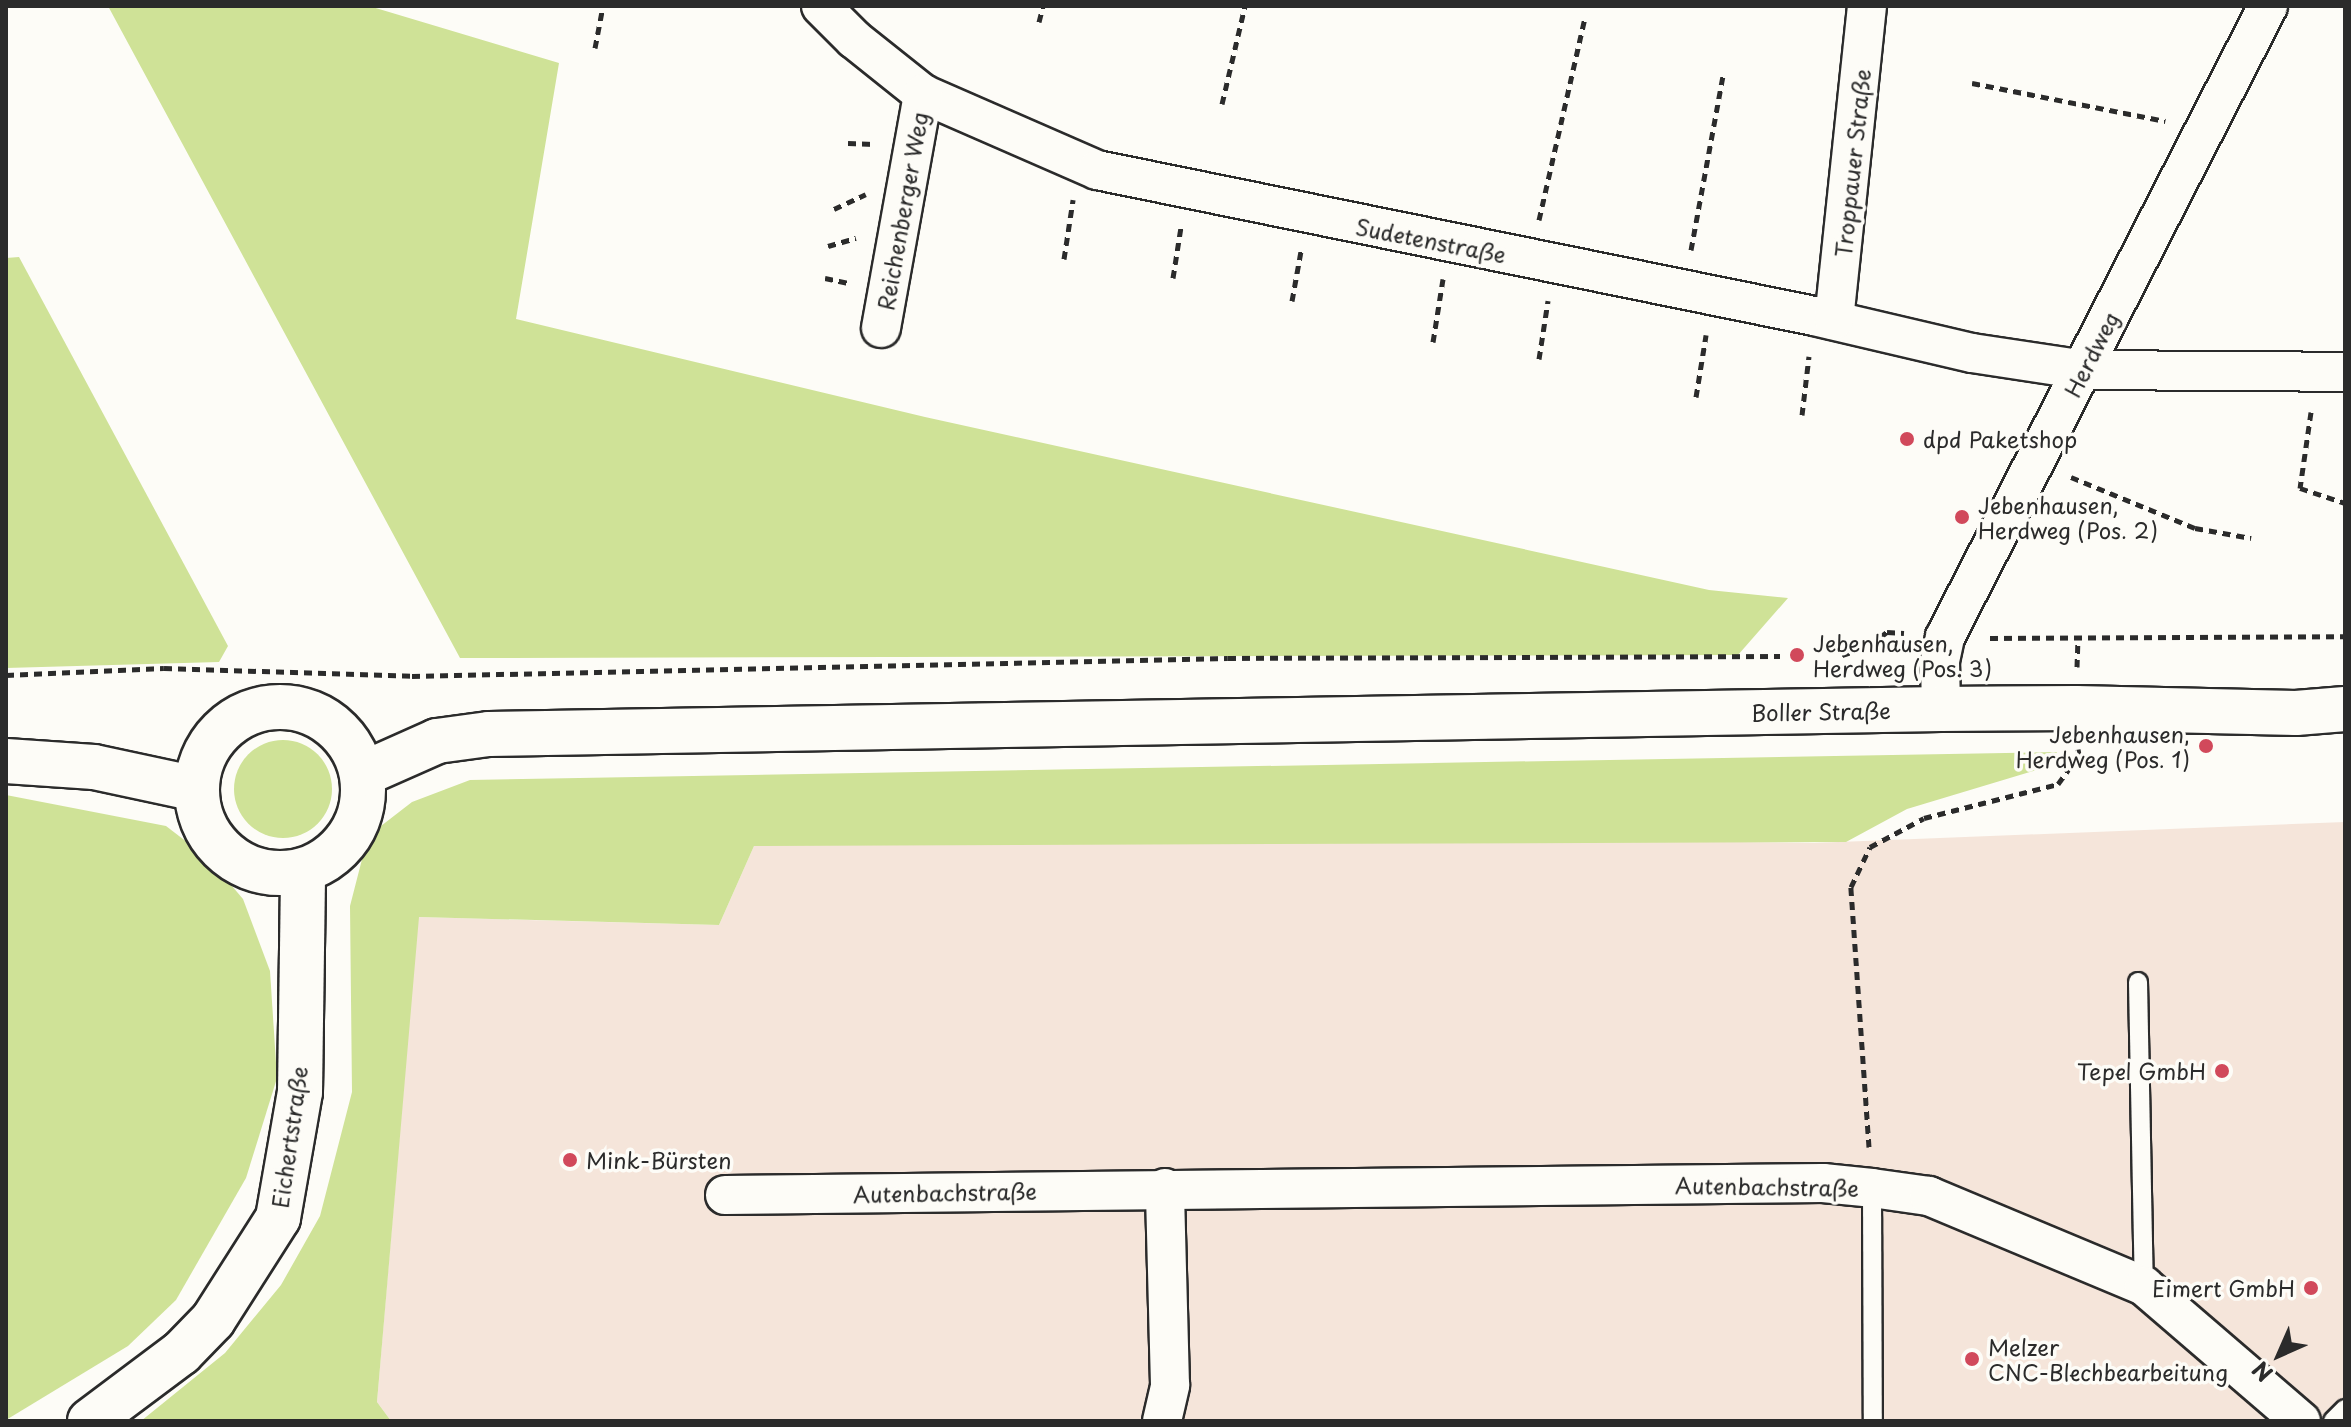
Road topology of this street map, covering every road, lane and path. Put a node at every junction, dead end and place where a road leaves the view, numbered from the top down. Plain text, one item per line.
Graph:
1 (603, 6) edge
2 (821, 6) edge
3 (1043, 6) edge
4 (1245, 6) edge
5 (1867, 6) edge
6 (2268, 6) edge
7 (1585, 17) dead end
8 (1039, 22) dead end
9 (595, 48) dead end
10 (1723, 76) dead end
11 (1972, 83) dead end
12 (923, 94) junction
13 (1222, 104) dead end
14 (2206, 129) junction
15 (1078, 162) junction
16 (1187, 190) junction
17 (1307, 215) junction
18 (1449, 244) junction
19 (1064, 259) dead end
20 (1542, 262) junction
21 (1173, 278) dead end
22 (1698, 294) junction
23 (1292, 301) dead end
24 (1824, 318) junction
25 (881, 328) dead end
26 (1433, 342) dead end
27 (1539, 359) dead end
28 (2084, 370) junction
29 (2331, 372) edge
30 (1696, 397) dead end
31 (1802, 415) dead end
32 (2035, 462) junction
33 (2345, 503) edge
34 (2251, 538) dead end
35 (2345, 636) edge
36 (1945, 637) junction
37 (2078, 640) junction
38 (1842, 655) dead end
39 (1780, 656) dead end
40 (6, 675) edge
41 (2076, 708) junction
42 (1941, 709) junction
43 (2345, 709) edge
44 (6, 761) edge
45 (363, 774) junction
46 (197, 789) junction
47 (303, 871) junction
48 (2138, 982) dead end
49 (1165, 1188) junction
50 (1872, 1188) junction
51 (725, 1195) dead end
52 (2144, 1286) junction
53 (2345, 1409) edge
54 (90, 1421) edge
55 (1162, 1421) edge
56 (1873, 1421) edge
57 (2301, 1421) edge
58 (2333, 1421) edge

1 - 9 path
2 - 12 street, Sudetenstraße
3 - 8 path
4 - 13 path
5 - 24 street, Troppauer Straße
6 - 14 street, Herdweg
7 - 20 path
10 - 22 path
11 - 14 path
12 - 15 street, Sudetenstraße
12 - 25 street, Reichenberger Weg
14 - 28 street, Herdweg
15 - 16 street, Sudetenstraße
15 - 19 path
16 - 17 street, Sudetenstraße
16 - 21 path
17 - 18 street, Sudetenstraße
17 - 23 path
18 - 20 street, Sudetenstraße
18 - 26 path
20 - 22 street, Sudetenstraße
20 - 27 path
22 - 24 street, Sudetenstraße
22 - 30 path
24 - 28 street, Sudetenstraße
24 - 31 path
28 - 29 street, Sudetenstraße
28 - 32 street, Herdweg
29 - 33 path
32 - 34 path
32 - 36 street, Herdweg
35 - 37 path
36 - 37 path
36 - 38 path
36 - 42 street, Herdweg
37 - 41 path
39 - 40 path
41 - 42 main road, Boller Straße
41 - 43 main road, Boller Straße
41 - 50 path
42 - 45 main road, Boller Straße
44 - 46 main road
45 - 46 main road
45 - 47 main road
46 - 47 main road
47 - 54 main road, Eichertstraße
48 - 52 lane
49 - 50 street, Autenbachstraße
49 - 51 street, Autenbachstraße
49 - 55 street
50 - 52 street, Autenbachstraße
50 - 56 lane
52 - 57 street, Autenbachstraße
53 - 58 lane

